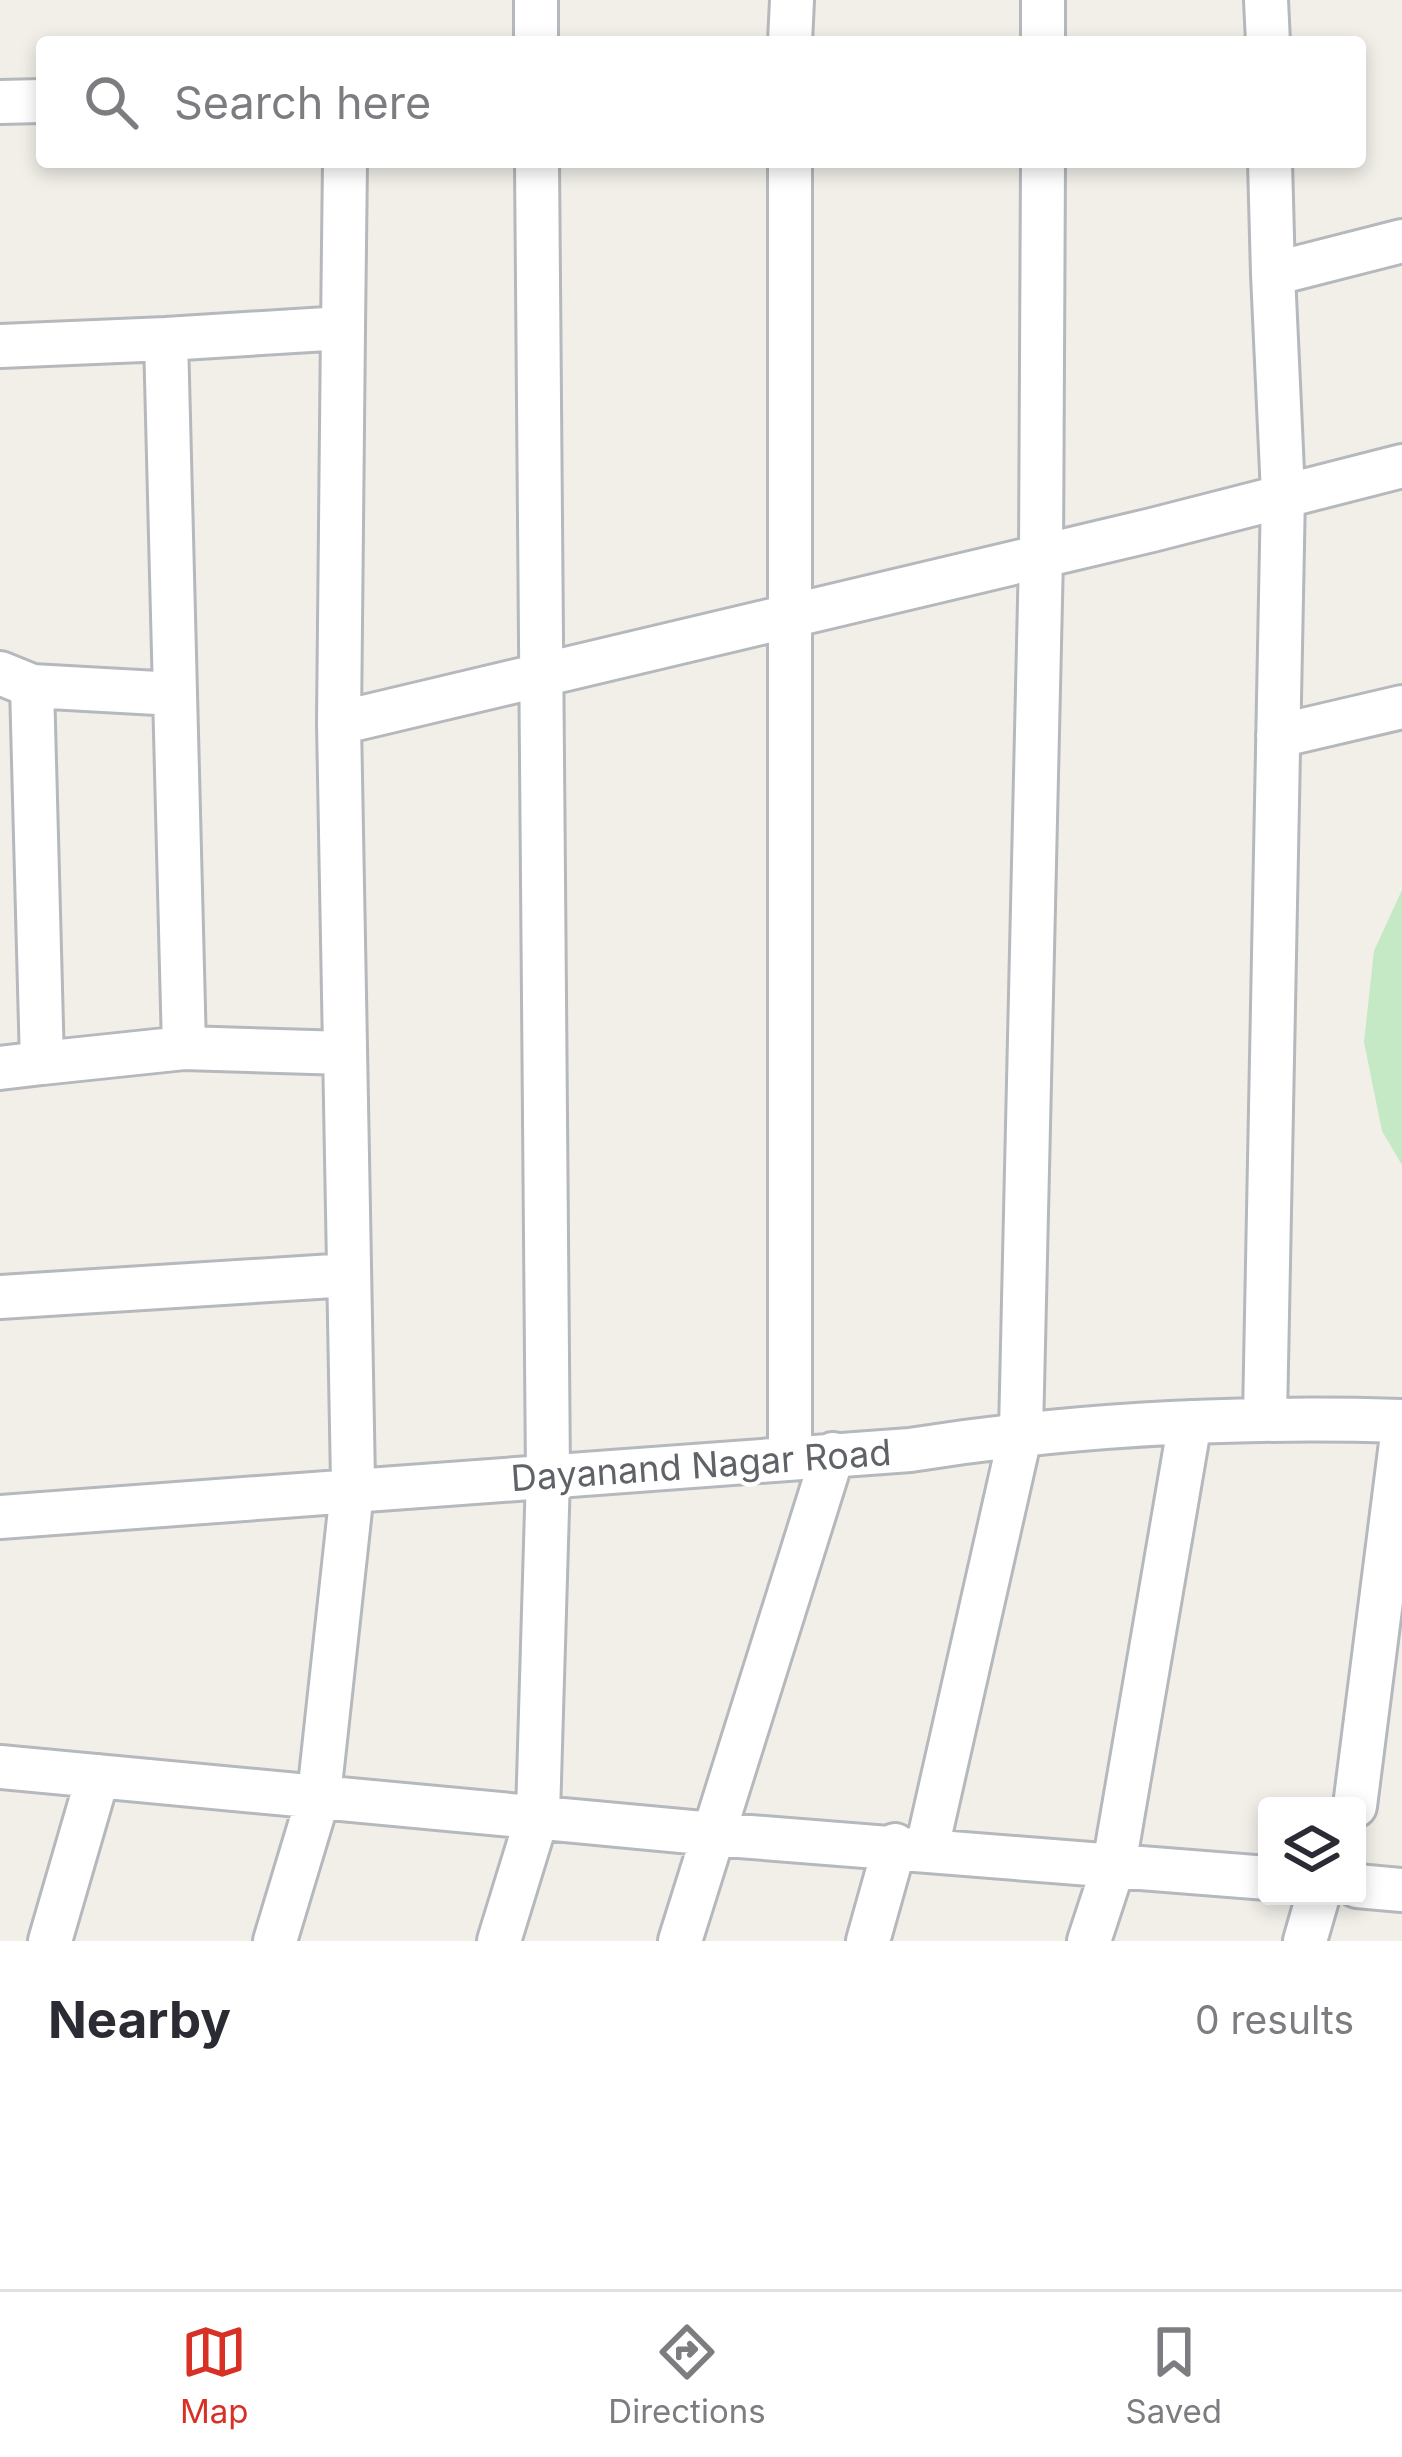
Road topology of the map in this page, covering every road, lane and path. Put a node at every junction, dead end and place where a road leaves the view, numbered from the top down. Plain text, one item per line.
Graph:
1 (792, 0) edge
2 (1043, 0) edge
3 (1267, 0) edge
4 (790, 36) edge
5 (1043, 36) edge
6 (1268, 36) edge
7 (36, 101) edge
8 (0, 102) edge
9 (345, 168) edge
10 (537, 168) edge
11 (790, 168) edge
12 (1043, 168) edge
13 (1270, 168) edge
14 (1402, 242) edge
15 (1273, 274) junction
16 (343, 328) junction
17 (166, 339) junction
18 (0, 346) edge
19 (1402, 466) edge
20 (1283, 494) junction
21 (1041, 557) junction
22 (792, 616) junction
23 (541, 675) junction
24 (16, 680) edge
25 (175, 694) junction
26 (1402, 707) edge
27 (339, 723) junction
28 (1278, 736) junction
29 (184, 1048) junction
30 (345, 1053) junction
31 (42, 1063) junction
32 (0, 1068) edge
33 (349, 1275) junction
34 (0, 1297) edge
35 (1264, 1417) junction
36 (1190, 1421) junction
37 (1402, 1421) edge
38 (1021, 1432) junction
39 (1402, 1435) edge
40 (833, 1454) junction
41 (790, 1458) junction
42 (548, 1476) junction
43 (352, 1491) junction
44 (0, 1516) edge
45 (0, 1767) edge
46 (98, 1776) junction
47 (319, 1796) junction
48 (1356, 1797) edge
49 (538, 1814) junction
50 (712, 1834) junction
51 (911, 1847) junction
52 (1114, 1865) junction
53 (1258, 1877) edge
54 (1366, 1887) edge
55 (1402, 1890) edge
56 (1315, 1905) edge
57 (50, 1941) edge
58 (275, 1941) edge
59 (499, 1941) edge
60 (680, 1941) edge
61 (868, 1941) edge
62 (1089, 1941) edge
63 (1305, 1941) edge

1 - 4 street
2 - 5 street
3 - 6 street
7 - 8 street
9 - 16 street
10 - 23 street
11 - 22 street
12 - 21 street
13 - 15 street
14 - 15 street
15 - 20 street
16 - 17 street
16 - 27 street
17 - 18 street
17 - 25 street
19 - 20 street
20 - 21 street
20 - 28 street
21 - 22 street
21 - 38 street
22 - 23 street
22 - 41 street
23 - 27 street
23 - 42 street
24 - 25 street
24 - 31 street
25 - 29 street
26 - 28 street
27 - 30 street
28 - 35 street
29 - 30 street
29 - 31 street
30 - 33 street
31 - 32 street
33 - 34 street
33 - 43 street
35 - 36 street, Dayanand Nagar Road
35 - 37 street, Dayanand Nagar Road
36 - 38 street, Dayanand Nagar Road
36 - 52 street
38 - 40 street, Dayanand Nagar Road
38 - 51 street
39 - 48 street
40 - 41 street, Dayanand Nagar Road
40 - 50 street
41 - 42 street, Dayanand Nagar Road
42 - 43 street, Dayanand Nagar Road
42 - 49 street
43 - 44 street, Dayanand Nagar Road
43 - 47 street
45 - 46 street
46 - 47 street
46 - 57 street
47 - 49 street
47 - 58 street
49 - 50 street
49 - 59 street
50 - 51 street
50 - 60 street
51 - 52 street
51 - 61 street
52 - 53 street
52 - 62 street
54 - 55 street
56 - 63 street

